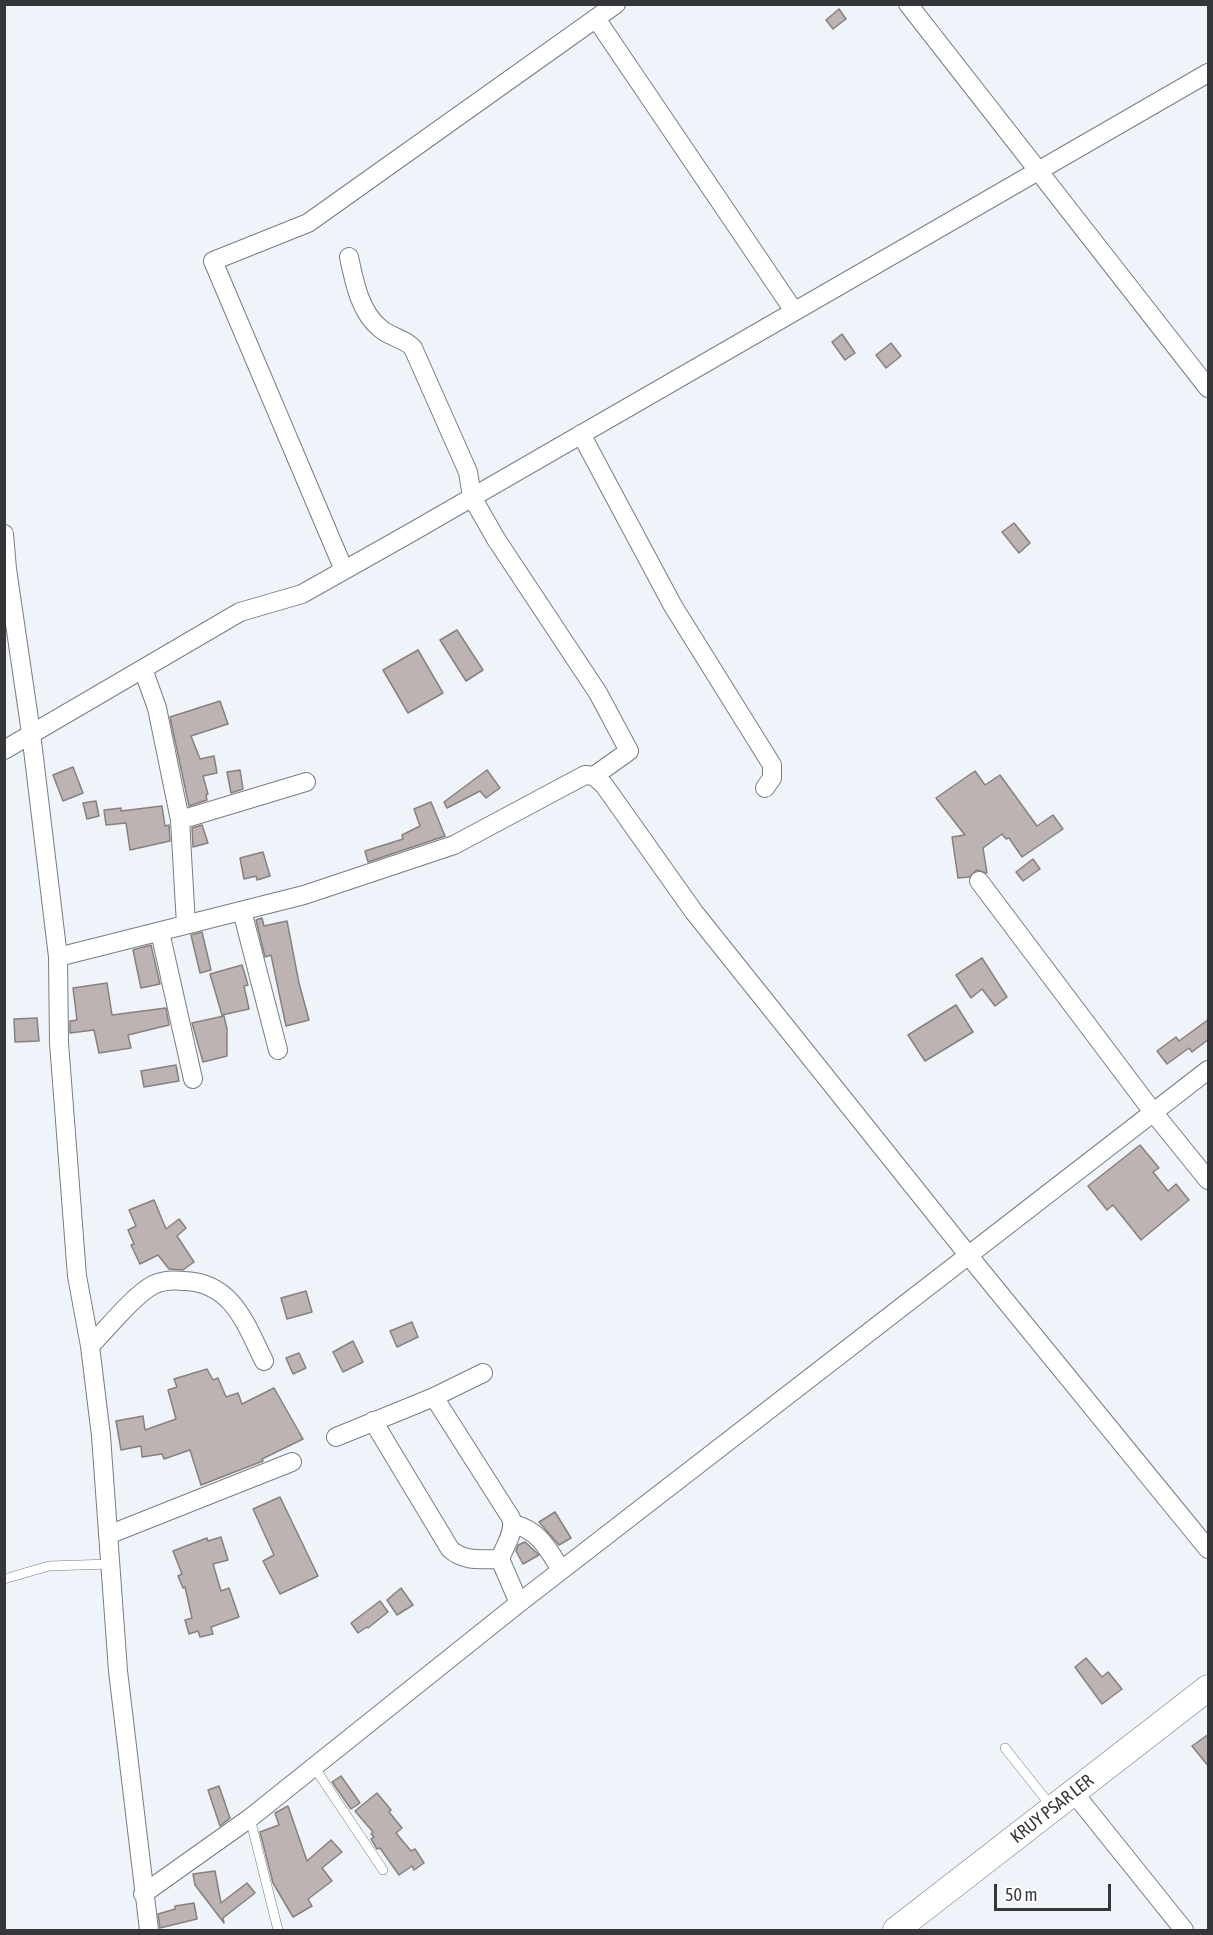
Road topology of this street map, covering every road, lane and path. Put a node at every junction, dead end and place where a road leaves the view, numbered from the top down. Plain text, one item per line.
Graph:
1 (616, 4) edge
2 (908, 4) edge
3 (597, 20) junction
4 (1209, 73) edge
5 (1037, 170) junction
6 (349, 257) dead end
7 (794, 311) junction
8 (1209, 388) edge
9 (581, 434) junction
10 (472, 497) junction
11 (4, 534) edge
12 (6, 570) edge
13 (344, 570) junction
14 (143, 669) junction
15 (31, 733) junction
16 (4, 750) edge
17 (594, 776) junction
18 (306, 782) dead end
19 (765, 788) dead end
20 (180, 820) junction
21 (979, 881) dead end
22 (242, 911) junction
23 (186, 925) junction
24 (160, 932) junction
25 (58, 957) junction
26 (278, 1050) dead end
27 (1209, 1071) edge
28 (193, 1079) dead end
29 (1153, 1112) junction
30 (1209, 1180) edge
31 (969, 1256) junction
32 (90, 1346) junction
33 (264, 1361) dead end
34 (483, 1373) dead end
35 (434, 1397) junction
36 (373, 1421) junction
37 (336, 1437) dead end
38 (292, 1462) dead end
39 (513, 1524) junction
40 (108, 1535) junction
41 (1209, 1550) edge
42 (500, 1559) junction
43 (110, 1564) junction
44 (561, 1570) junction
45 (4, 1579) edge
46 (519, 1603) junction
47 (1209, 1688) edge
48 (1005, 1748) dead end
49 (314, 1767) junction
50 (1074, 1793) junction
51 (1053, 1808) junction
52 (250, 1818) junction
53 (383, 1870) dead end
54 (143, 1894) junction
55 (149, 1930) edge
56 (278, 1930) edge
57 (896, 1930) edge
58 (1184, 1930) edge

1 - 3 street
2 - 5 street
3 - 7 street
3 - 13 street
4 - 5 street
5 - 7 street
5 - 8 street
6 - 10 street
7 - 9 street
9 - 10 street
9 - 19 street
10 - 13 street
10 - 17 street
11 - 12 street
12 - 15 street
13 - 14 street
14 - 15 street
14 - 20 street
15 - 16 street
15 - 25 street
17 - 22 street
17 - 31 street
18 - 20 street
20 - 23 street
21 - 29 street
22 - 23 street
22 - 26 street
23 - 24 street
24 - 25 street
24 - 28 street
25 - 32 street
27 - 29 street
29 - 30 street
29 - 31 street
31 - 41 street
31 - 44 street
32 - 33 street
32 - 40 street
34 - 35 street
35 - 36 street
35 - 39 street
36 - 37 street
36 - 42 street
38 - 40 street
39 - 42 street
39 - 44 street
40 - 43 street
42 - 46 street
43 - 45 lane
43 - 54 street
44 - 46 street
46 - 49 street
47 - 50 street, KRUY PSAR LER
48 - 51 lane
49 - 52 street
49 - 53 lane
50 - 51 street, KRUY PSAR LER
50 - 58 street
51 - 57 street, KRUY PSAR LER
52 - 54 street
52 - 56 lane
54 - 55 street

